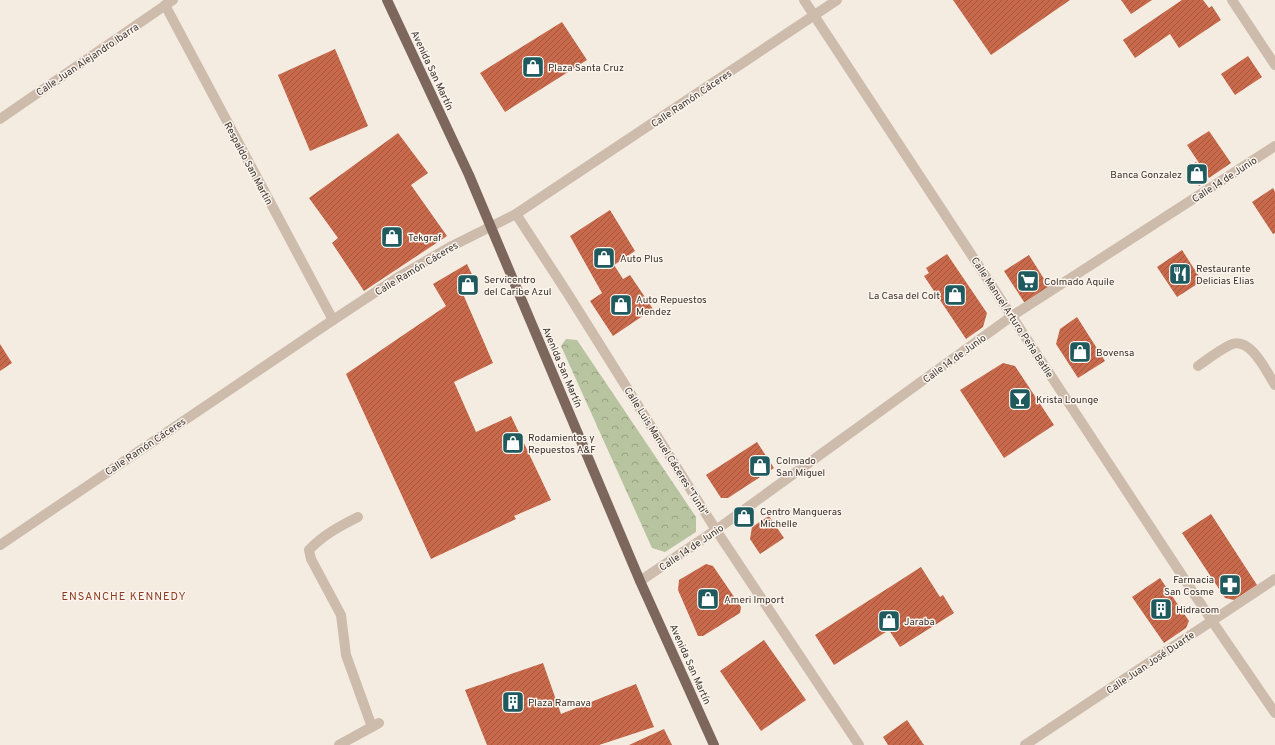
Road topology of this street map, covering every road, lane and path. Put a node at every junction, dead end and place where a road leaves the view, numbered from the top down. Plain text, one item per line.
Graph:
1 (387, 0) edge
2 (804, 0) edge
3 (837, 0) edge
4 (1232, 0) edge
5 (169, 3) edge
6 (814, 15) junction
7 (1275, 65) edge
8 (0, 119) edge
9 (1275, 146) edge
10 (516, 214) junction
11 (491, 227) junction
12 (1012, 316) junction
13 (332, 320) junction
14 (1198, 366) dead end
15 (1275, 385) edge
16 (358, 517) dead end
17 (716, 530) junction
18 (0, 545) edge
19 (1275, 579) edge
20 (640, 581) junction
21 (1212, 621) junction
22 (1275, 713) edge
23 (339, 745) edge
24 (714, 745) edge
25 (859, 745) edge
26 (1025, 745) edge

1 - 11 main road, Avenida San Martín
2 - 6 street, Calle Manuel Arturo Peña Batlle
3 - 6 street, Calle Ramón Cáceres
4 - 7 street
5 - 8 street, Calle Juan Alejandro lbarra
5 - 13 street, Respaldo San Martin
6 - 10 street, Calle Ramón Cáceres
6 - 12 street, Calle Manuel Arturo Peña Batlle
9 - 12 street, Calle 14 de Junio
10 - 11 street, Calle Ramón Cáceres
10 - 17 street, Calle Luis Manuel Cáceres "Tunti"
11 - 13 street, Calle Ramón Cáceres
11 - 20 main road, Avenida San Martín
12 - 17 street, Calle 14 de Junio
12 - 21 street, Calle Manuel Arturo Peña Batlle
13 - 18 street, Calle Ramón Cáceres
14 - 15 street
16 - 23 street
17 - 20 street, Calle 14 de Junio
17 - 25 street, Calle Luis Manuel Cáceres "Tunti"
19 - 21 street, Calle Juan José Duarte
20 - 24 main road, Avenida San Martín
21 - 22 street, Calle Manuel Arturo Peña Batlle
21 - 26 street, Calle Juan José Duarte

